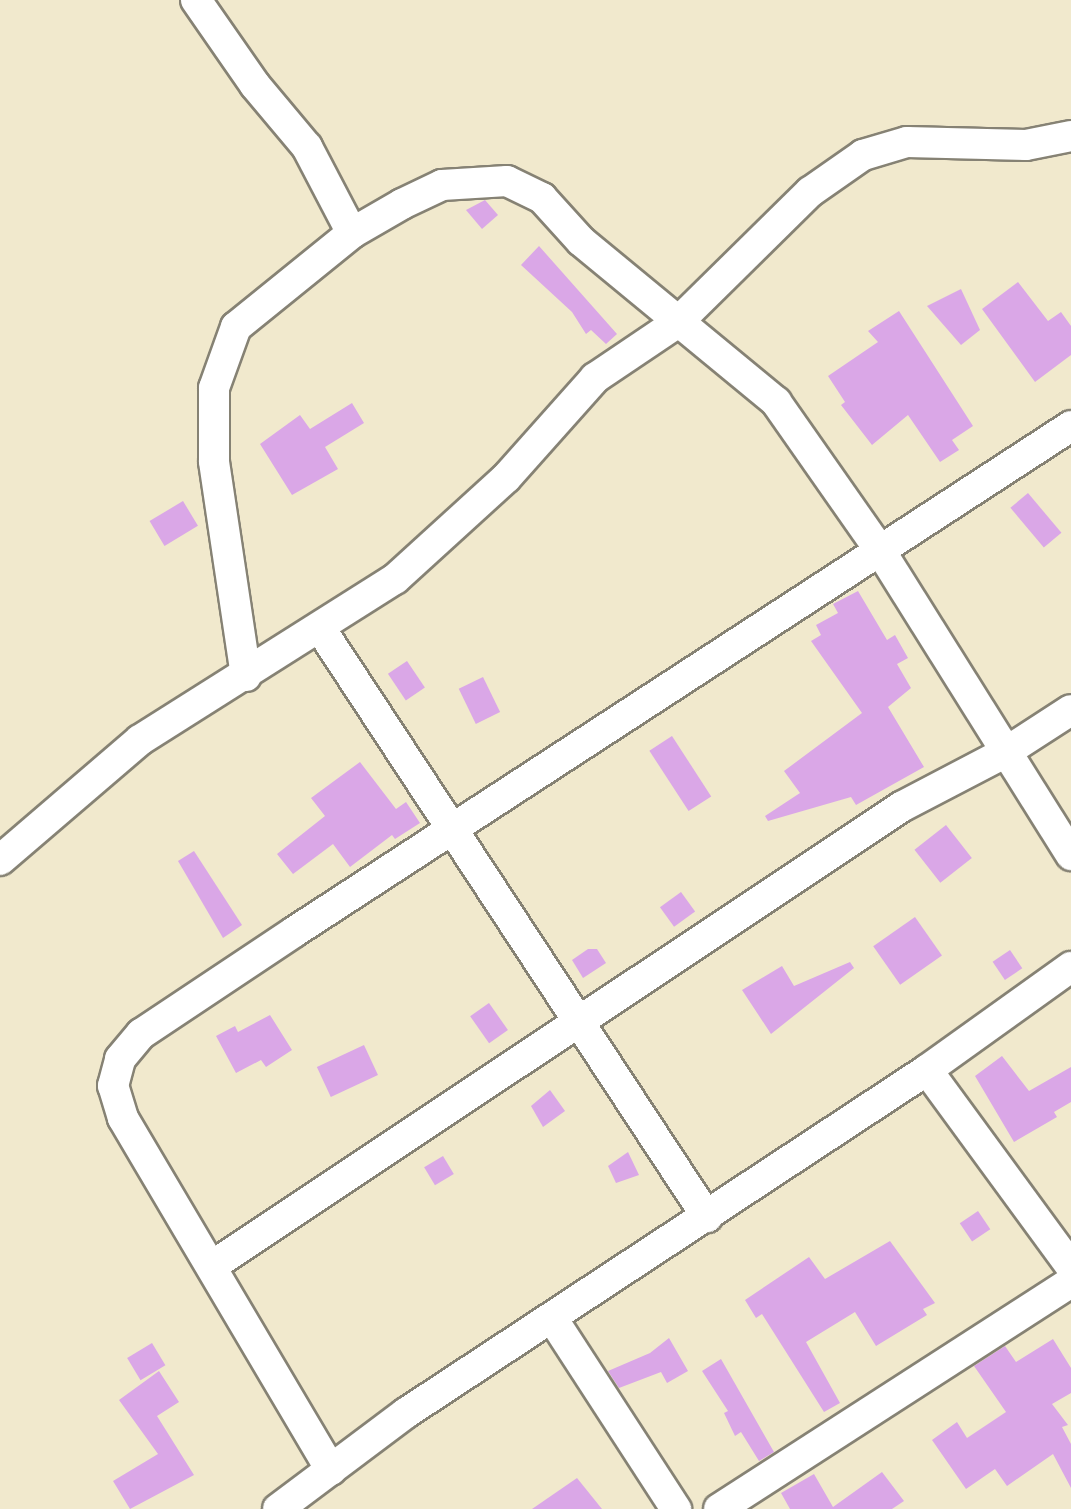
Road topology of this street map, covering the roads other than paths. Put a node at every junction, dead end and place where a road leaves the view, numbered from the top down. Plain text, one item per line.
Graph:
1 (196, 0) edge
2 (1071, 136) edge
3 (352, 233) junction
4 (678, 322) junction
5 (1071, 426) edge
6 (881, 552) junction
7 (320, 628) junction
8 (246, 676) junction
9 (1071, 710) edge
10 (1006, 752) junction
11 (453, 828) junction
12 (1071, 855) edge
13 (0, 860) edge
14 (1071, 967) edge
15 (580, 1023) junction
16 (927, 1070) junction
17 (707, 1217) junction
18 (212, 1266) junction
19 (1071, 1267) edge
20 (1071, 1282) edge
21 (552, 1318) junction
22 (331, 1470) junction
23 (278, 1509) edge
24 (676, 1509) edge
25 (719, 1509) edge

1 - 3 street
2 - 4 street
3 - 4 street
3 - 8 street
4 - 6 street
4 - 7 street
5 - 6 street
6 - 10 street
6 - 11 street
7 - 8 street
7 - 11 street
8 - 13 street
9 - 10 street
10 - 12 street
10 - 15 street
11 - 15 street
11 - 18 street
14 - 16 street
15 - 17 street
15 - 18 street
16 - 17 street
16 - 19 street
17 - 21 street
18 - 22 street
20 - 25 street
21 - 22 street
21 - 24 street
22 - 23 street

